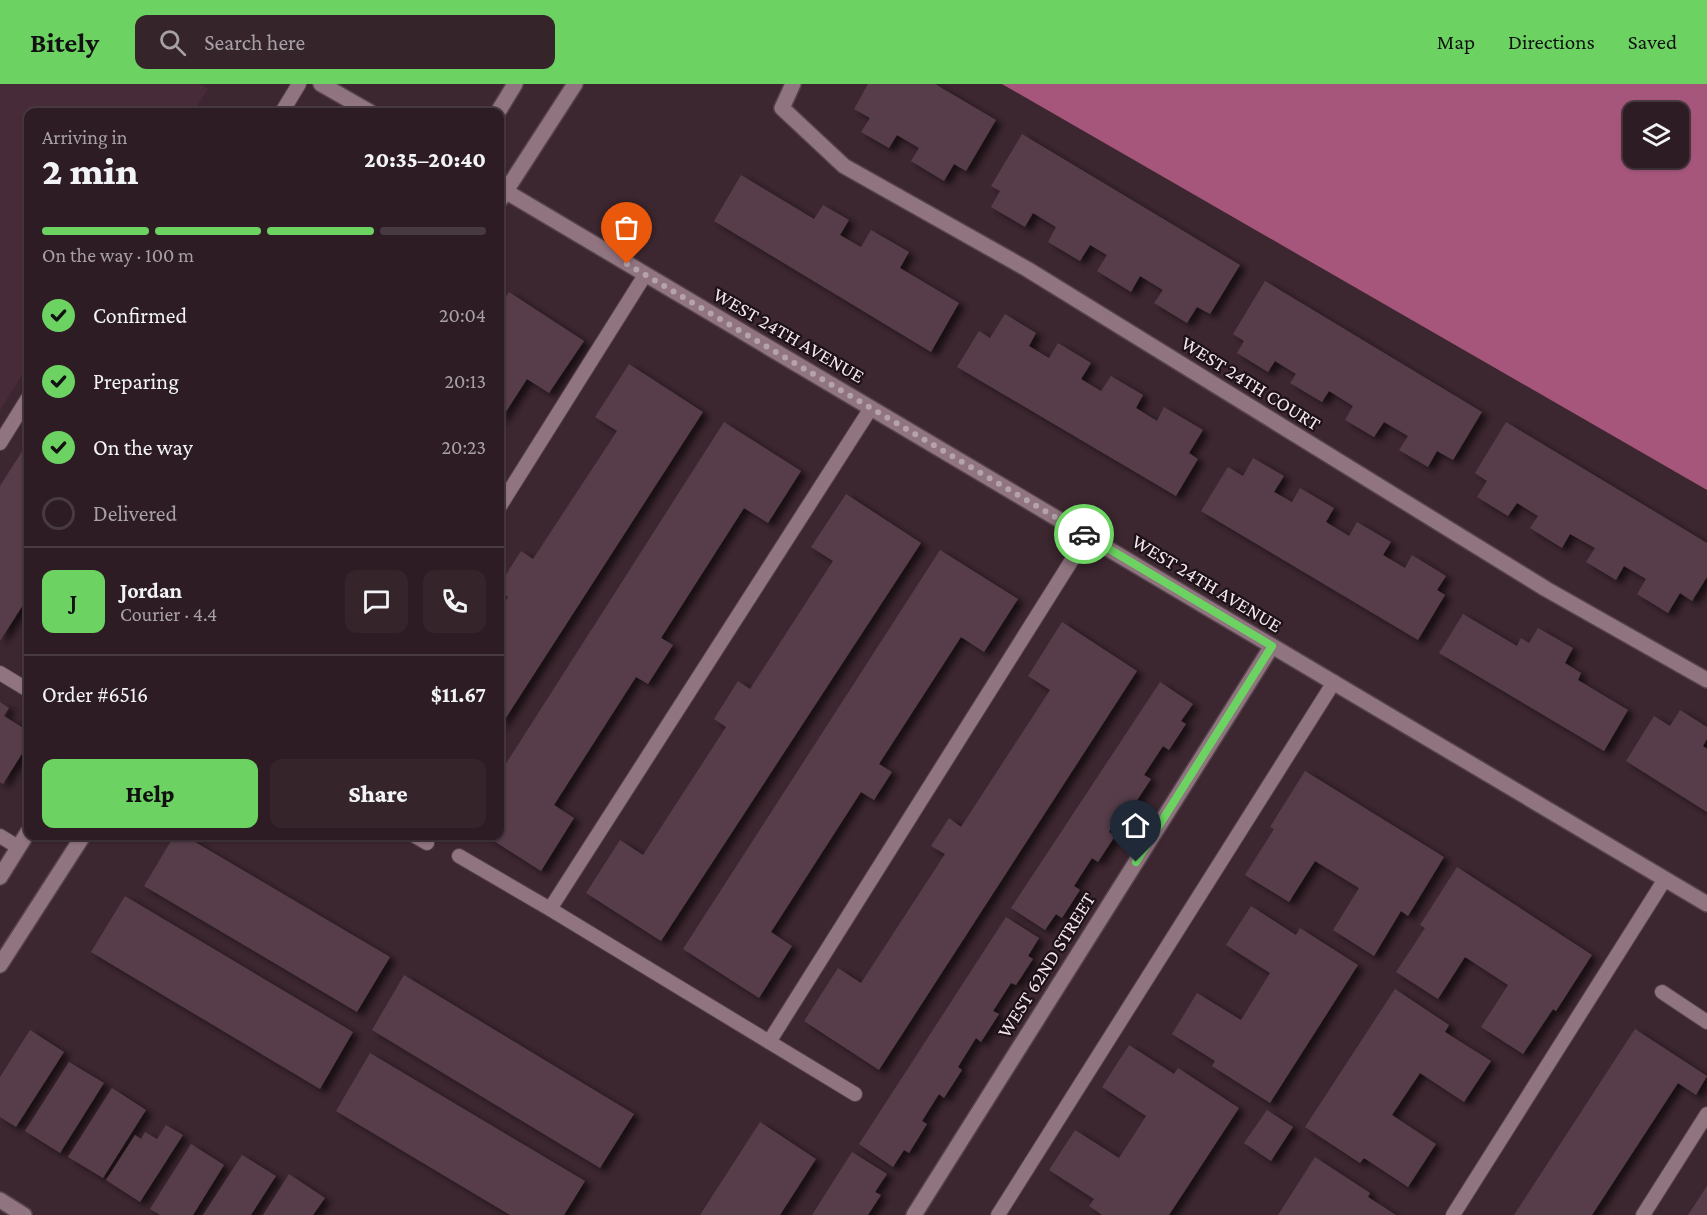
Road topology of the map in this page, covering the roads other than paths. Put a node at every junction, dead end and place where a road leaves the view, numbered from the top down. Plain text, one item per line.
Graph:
1 (299, 84) edge
2 (321, 84) edge
3 (515, 84) edge
4 (575, 84) edge
5 (793, 84) edge
6 (284, 108) edge
7 (363, 108) edge
8 (500, 108) edge
9 (504, 189) edge
10 (504, 195) edge
11 (645, 275) junction
12 (24, 404) edge
13 (871, 408) junction
14 (0, 443) edge
15 (504, 500) edge
16 (1088, 536) junction
17 (1272, 646) junction
18 (0, 673) edge
19 (1707, 680) edge
20 (1334, 682) junction
21 (24, 688) edge
22 (0, 836) edge
23 (24, 838) edge
24 (80, 840) edge
25 (18, 847) junction
26 (459, 856) dead end
27 (0, 877) edge
28 (1665, 879) junction
29 (1707, 904) edge
30 (550, 909) junction
31 (0, 965) edge
32 (1662, 992) dead end
33 (1707, 1022) edge
34 (769, 1042) junction
35 (855, 1094) dead end
36 (1707, 1114) edge
37 (0, 1200) edge
38 (24, 1215) edge
39 (914, 1215) edge
40 (998, 1215) edge
41 (1453, 1215) edge
42 (1643, 1215) edge

1 - 6 lane
2 - 7 street
3 - 8 street
4 - 9 street
5 - 19 street, WEST 24TH COURT
10 - 11 street, WEST 24TH AVENUE
11 - 13 street, WEST 24TH AVENUE
11 - 15 lane
12 - 14 lane
13 - 16 street, WEST 24TH AVENUE
13 - 30 lane
16 - 17 street, WEST 24TH AVENUE
16 - 34 lane
17 - 20 street, WEST 24TH AVENUE
17 - 39 street, WEST 62ND STREET
18 - 21 lane
20 - 28 street, WEST 24TH AVENUE
20 - 40 lane
22 - 25 lane
23 - 25 street
24 - 31 street
25 - 27 street
26 - 30 lane
28 - 29 street, WEST 24TH AVENUE
28 - 41 lane
30 - 34 lane
32 - 33 lane
34 - 35 lane
36 - 42 lane
37 - 38 street

